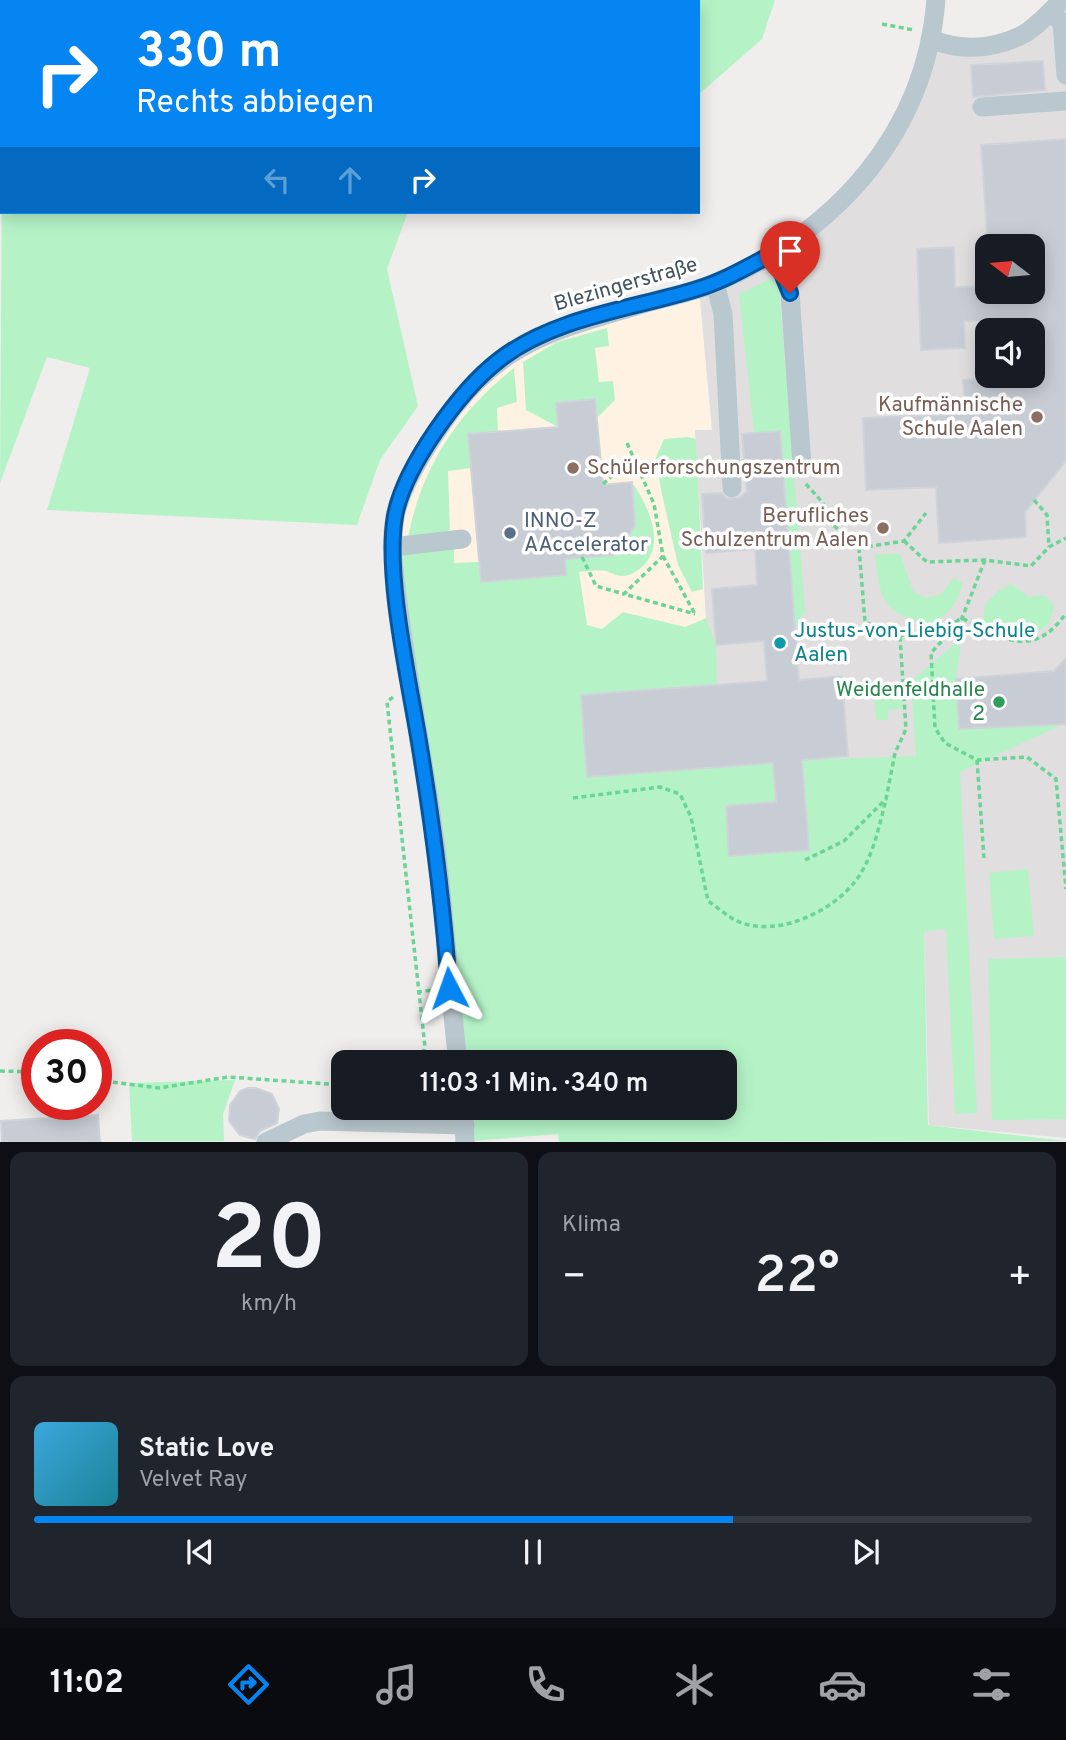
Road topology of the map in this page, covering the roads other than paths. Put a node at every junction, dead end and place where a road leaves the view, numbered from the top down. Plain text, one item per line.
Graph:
1 (936, 0) edge
2 (1057, 6) edge
3 (933, 37) junction
4 (1066, 75) edge
5 (1066, 101) edge
6 (982, 107) dead end
7 (774, 253) junction
8 (715, 283) junction
9 (802, 465) road end
10 (732, 488) dead end
11 (461, 539) dead end
12 (393, 547) junction
13 (457, 1050) edge
14 (464, 1125) edge
15 (266, 1142) edge

1 - 3 street, Blezingerstraße
2 - 3 street
2 - 4 street
3 - 7 street, Blezingerstraße
5 - 6 street
7 - 8 street, Blezingerstraße
7 - 9 street
8 - 10 street
8 - 12 street, Blezingerstraße
11 - 12 street
12 - 13 street, Blezingerstraße
14 - 15 street

